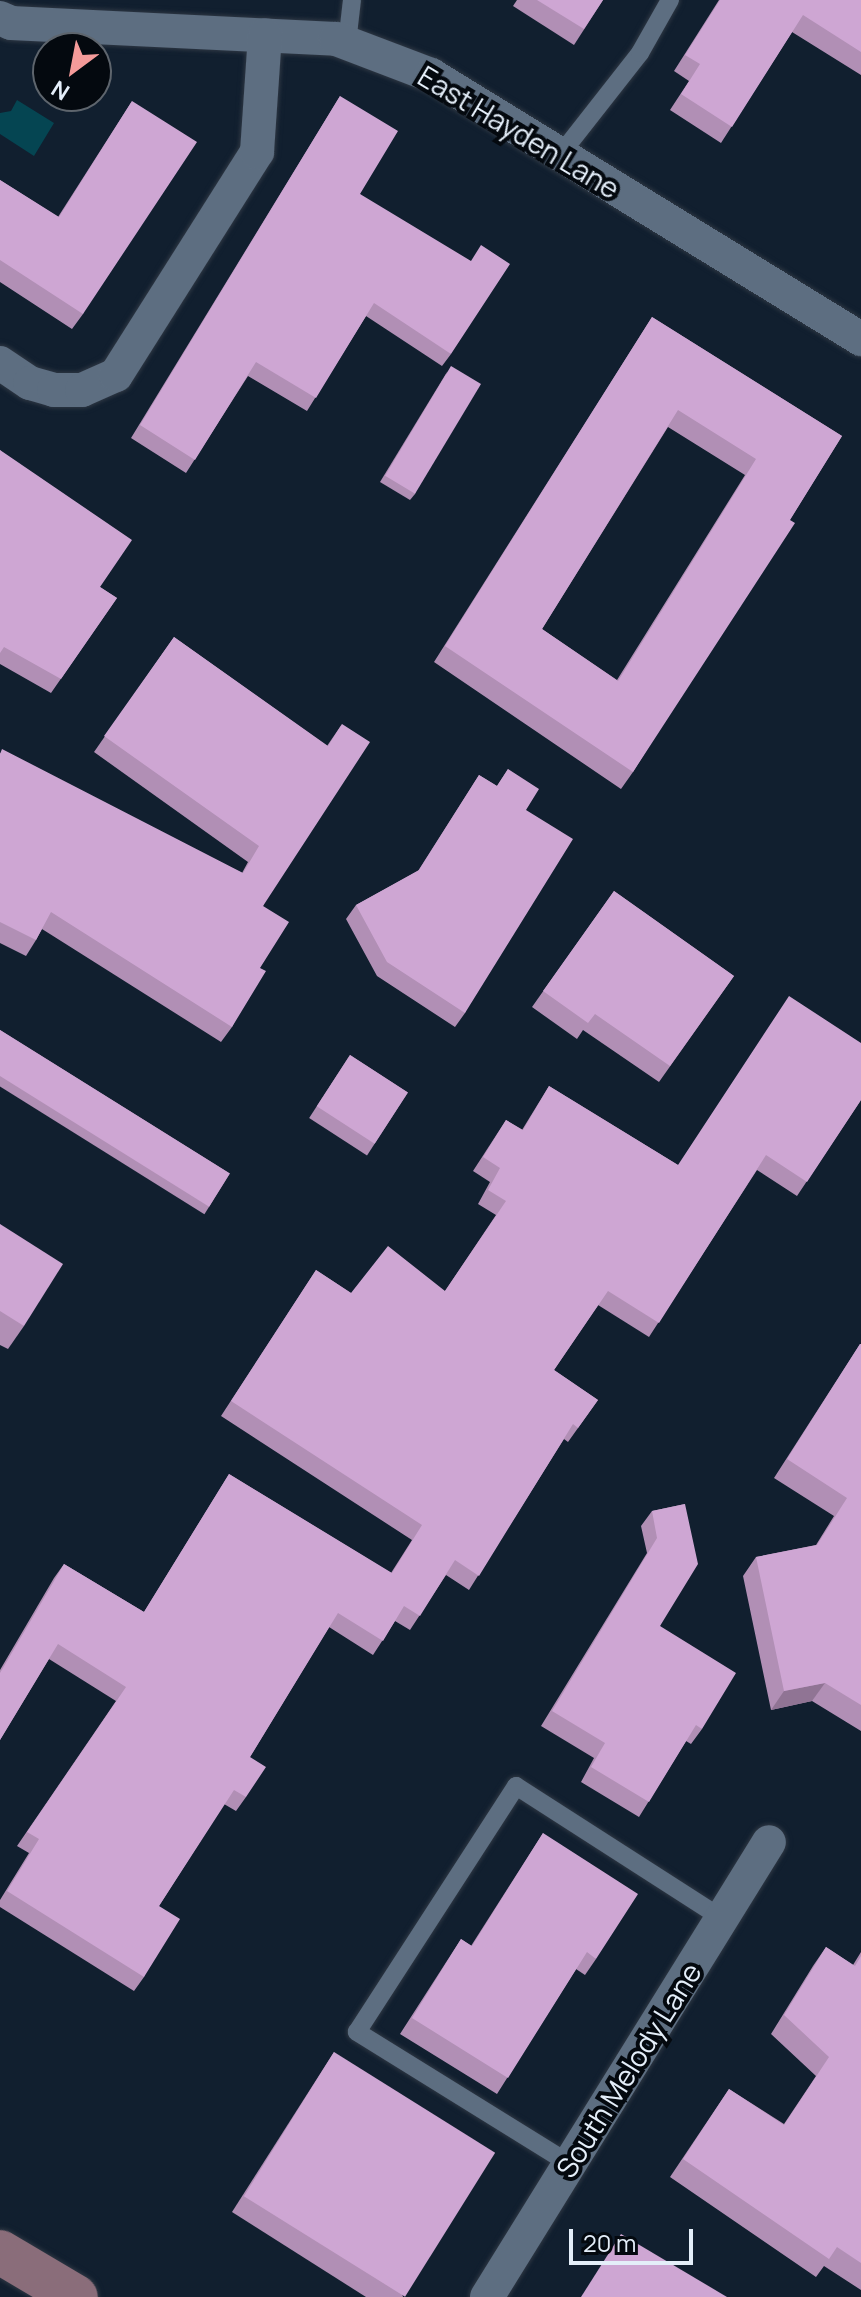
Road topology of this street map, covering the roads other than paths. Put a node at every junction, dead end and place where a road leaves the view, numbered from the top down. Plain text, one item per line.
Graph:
1 (352, 0) edge
2 (670, 0) edge
3 (0, 18) edge
4 (265, 35) junction
5 (347, 43) junction
6 (560, 155) junction
7 (861, 339) edge
8 (0, 363) edge
9 (769, 1842) dead end
10 (722, 1918) junction
11 (570, 2164) junction
12 (18, 2274) edge
13 (76, 2297) edge
14 (487, 2297) edge

1 - 5 lane
2 - 6 lane
3 - 4 street, East Hayden Lane
4 - 5 street, East Hayden Lane
4 - 8 street
5 - 6 street, East Hayden Lane
6 - 7 street, East Hayden Lane
9 - 10 street, South Melody Lane
10 - 11 street, South Melody Lane
10 - 11 lane
11 - 14 street, South Melody Lane
12 - 13 main road

